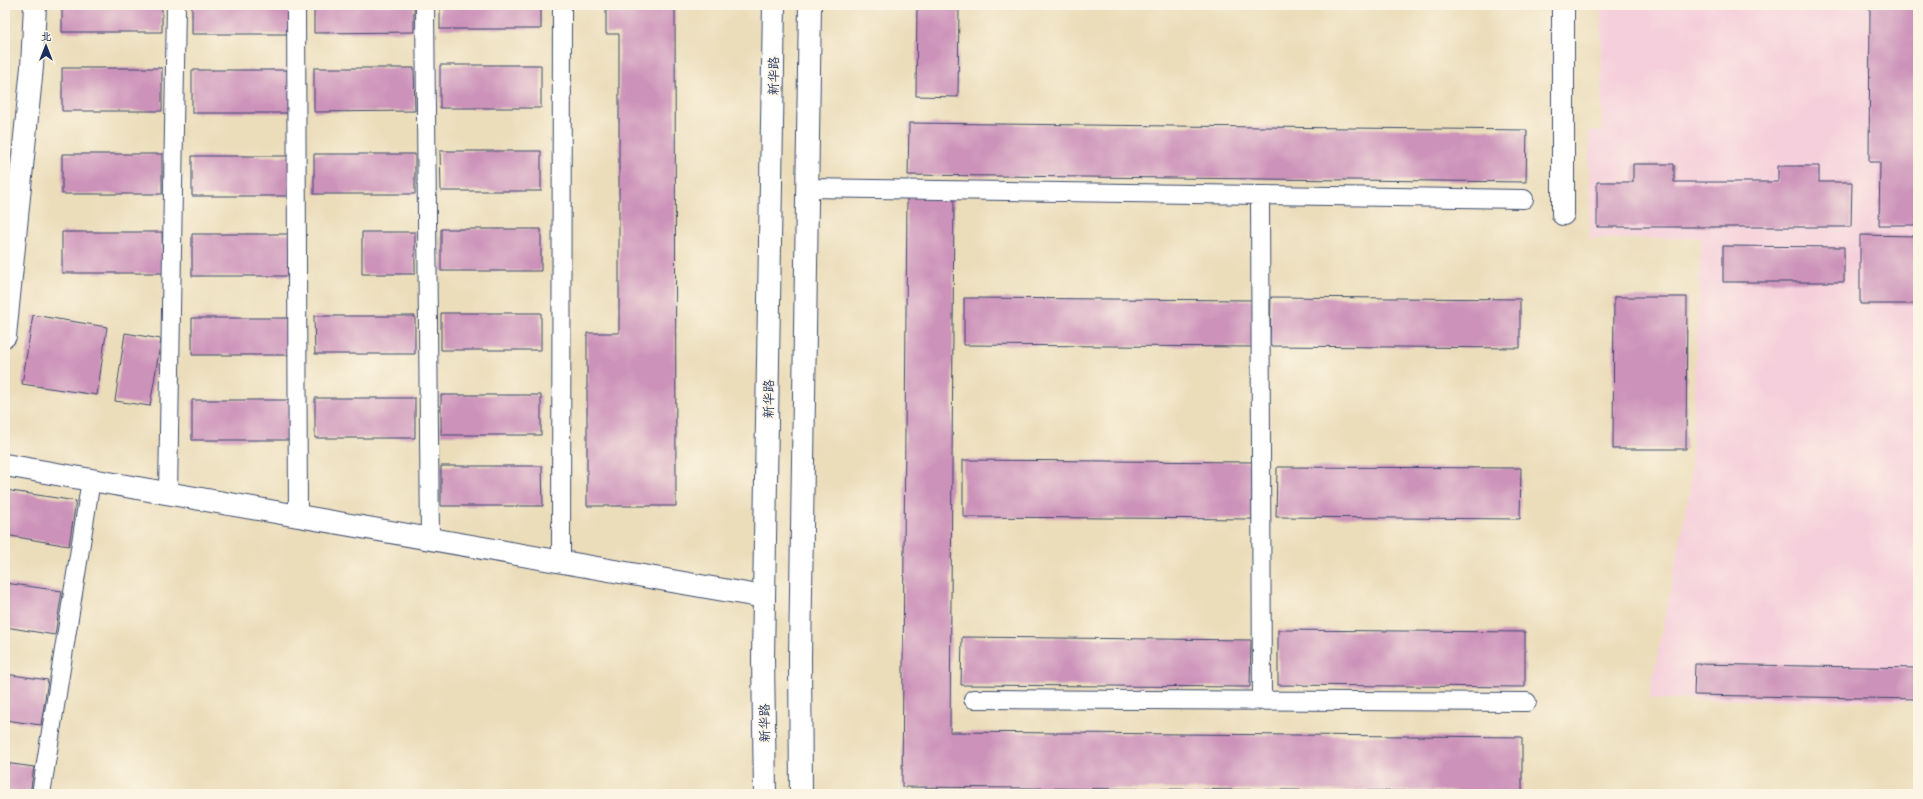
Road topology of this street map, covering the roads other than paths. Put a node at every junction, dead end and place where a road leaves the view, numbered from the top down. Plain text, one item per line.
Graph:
1 (35, 5) edge
2 (176, 5) edge
3 (296, 5) edge
4 (425, 5) edge
5 (562, 5) edge
6 (774, 5) edge
7 (810, 5) edge
8 (1563, 5) edge
9 (807, 188) junction
10 (1260, 195) junction
11 (1524, 199) dead end
12 (1564, 214) dead end
13 (5, 336) edge
14 (5, 465) edge
15 (91, 480) junction
16 (168, 494) junction
17 (298, 516) junction
18 (430, 539) junction
19 (561, 562) junction
20 (764, 597) junction
21 (973, 699) dead end
22 (1262, 701) junction
23 (1527, 702) dead end
24 (41, 794) edge
25 (765, 794) edge
26 (801, 794) edge

1 - 13 main road
2 - 16 lane
3 - 17 lane
4 - 18 lane
5 - 19 lane
6 - 20 main road, 新华路
7 - 9 main road
8 - 12 main road
9 - 10 lane
9 - 26 main road
10 - 11 lane
10 - 22 lane
14 - 15 main road
15 - 16 main road
15 - 24 lane
16 - 17 main road
17 - 18 main road
18 - 19 main road
19 - 20 main road
20 - 25 main road, 新华路
21 - 22 lane
22 - 23 lane

